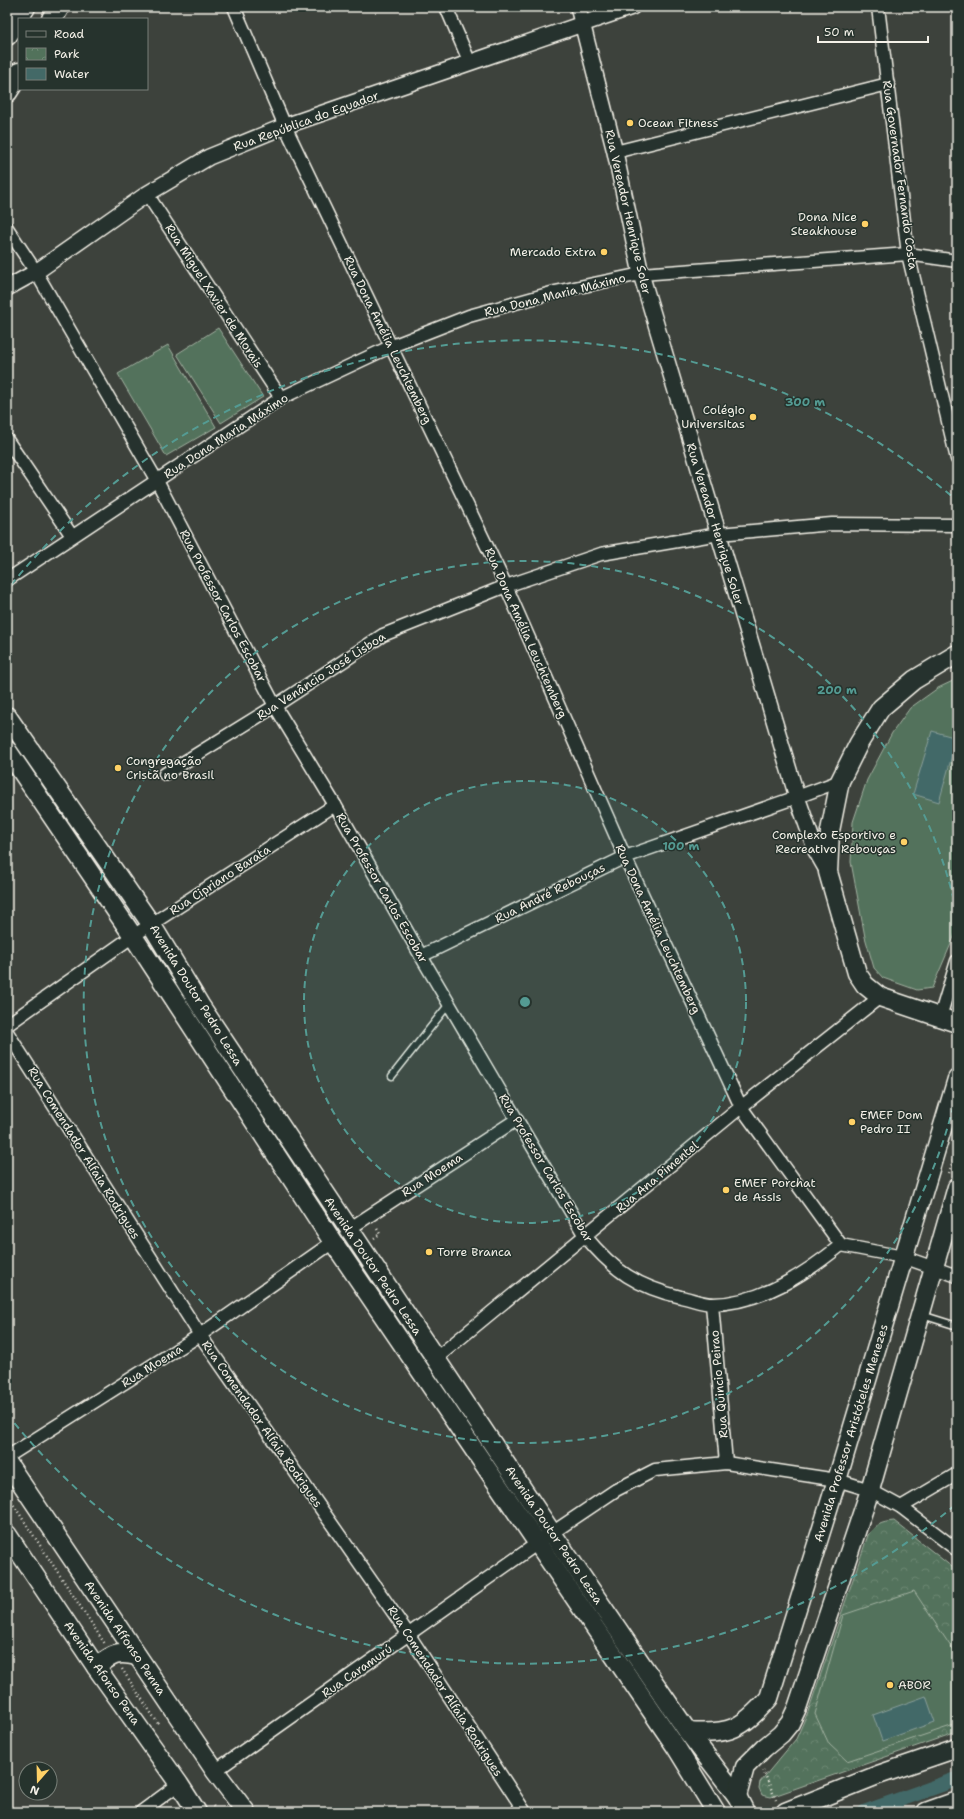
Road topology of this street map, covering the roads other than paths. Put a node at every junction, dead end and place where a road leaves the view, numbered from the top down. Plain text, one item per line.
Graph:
1 (59, 7) edge
2 (234, 7) edge
3 (446, 7) edge
4 (578, 7) edge
5 (632, 7) edge
6 (878, 7) edge
7 (18, 9) edge
8 (53, 18) edge
9 (583, 23) junction
10 (7, 35) edge
11 (470, 63) junction
12 (18, 75) edge
13 (888, 84) junction
14 (7, 92) edge
15 (285, 126) junction
16 (616, 152) junction
17 (148, 194) junction
18 (7, 228) edge
19 (908, 254) junction
20 (957, 261) edge
21 (36, 272) junction
22 (640, 274) junction
23 (7, 288) edge
24 (392, 346) junction
25 (281, 398) junction
26 (7, 440) edge
27 (957, 459) edge
28 (157, 480) junction
29 (957, 525) edge
30 (719, 534) junction
31 (72, 536) junction
32 (7, 580) edge
33 (506, 586) junction
34 (957, 654) edge
35 (276, 706) junction
36 (7, 716) edge
37 (7, 750) edge
38 (165, 774) dead end
39 (840, 781) junction
40 (797, 797) junction
41 (335, 806) junction
42 (625, 857) junction
43 (828, 872) junction
44 (151, 924) junction
45 (133, 936) junction
46 (421, 956) junction
47 (957, 961) edge
48 (880, 997) junction
49 (952, 999) edge
50 (448, 1004) junction
51 (940, 1017) junction
52 (957, 1023) edge
53 (7, 1025) edge
54 (7, 1032) edge
55 (392, 1076) dead end
56 (957, 1079) edge
57 (741, 1107) junction
58 (516, 1120) junction
59 (957, 1187) edge
60 (349, 1229) junction
61 (585, 1236) junction
62 (332, 1242) junction
63 (841, 1245) junction
64 (903, 1257) junction
65 (933, 1268) junction
66 (957, 1276) edge
67 (712, 1304) junction
68 (920, 1315) junction
69 (957, 1326) edge
70 (200, 1335) junction
71 (435, 1359) junction
72 (7, 1457) edge
73 (7, 1462) edge
74 (726, 1463) junction
75 (957, 1474) edge
76 (838, 1480) junction
77 (870, 1490) junction
78 (901, 1507) junction
79 (7, 1534) edge
80 (544, 1538) junction
81 (957, 1550) edge
82 (409, 1635) junction
83 (137, 1656) junction
84 (96, 1667) junction
85 (769, 1698) junction
86 (797, 1708) junction
87 (688, 1732) junction
88 (957, 1748) edge
89 (215, 1771) junction
90 (179, 1784) junction
91 (737, 1796) junction
92 (957, 1801) edge
93 (141, 1812) edge
94 (197, 1812) edge
95 (246, 1812) edge
96 (525, 1812) edge
97 (716, 1812) edge
98 (745, 1812) edge
99 (785, 1812) edge
100 (926, 1812) edge

1 - 8 main road
2 - 15 street, Rua Dona Amélia Leuchtemberg
3 - 11 street
4 - 9 street, Rua Vereador Henrique Soler
5 - 9 street, Rua República do Equador
6 - 13 street, Rua Governador Fernando Costa
7 - 10 main road
9 - 11 street, Rua República do Equador
9 - 16 street, Rua Vereador Henrique Soler
11 - 15 street, Rua República do Equador
12 - 14 main road
13 - 16 street
13 - 19 street, Rua Governador Fernando Costa
15 - 17 street, Rua República do Equador
15 - 24 street, Rua Dona Amélia Leuchtemberg
16 - 22 street, Rua Vereador Henrique Soler
17 - 21 street, Rua República do Equador
17 - 25 street, Rua Miguel Xavier de Morais
18 - 21 street, Rua Professor Carlos Escobar
19 - 20 street, Rua Dona Maria Máximo
19 - 22 street, Rua Dona Maria Máximo
19 - 27 street, Rua Governador Fernando Costa
21 - 23 street, Rua República do Equador
21 - 28 street, Rua Professor Carlos Escobar
22 - 24 street, Rua Dona Maria Máximo
22 - 30 street, Rua Vereador Henrique Soler
24 - 25 street, Rua Dona Maria Máximo
24 - 33 street, Rua Dona Amélia Leuchtemberg
25 - 28 street, Rua Dona Maria Máximo
26 - 31 street
28 - 31 street, Rua Dona Maria Máximo
28 - 35 street, Rua Professor Carlos Escobar
29 - 30 street, Rua Venâncio José Lisboa
30 - 33 street, Rua Venâncio José Lisboa
30 - 40 street, Rua Vereador Henrique Soler
31 - 32 street, Rua Dona Maria Máximo
33 - 35 street, Rua Venâncio José Lisboa
33 - 42 street, Rua Dona Amélia Leuchtemberg
34 - 39 main road
35 - 38 street, Rua Venâncio José Lisboa
35 - 41 street, Rua Professor Carlos Escobar
36 - 44 main road, Avenida Doutor Pedro Lessa
37 - 45 main road, Avenida Doutor Pedro Lessa
39 - 40 street, Rua André Rebouças
39 - 43 main road
40 - 42 street, Rua André Rebouças
40 - 43 street, Rua Vereador Henrique Soler
41 - 44 street, Rua Cipriano Barata
41 - 46 street, Rua Professor Carlos Escobar
42 - 46 street, Rua André Rebouças
42 - 57 street, Rua Dona Amélia Leuchtemberg
43 - 48 main road
44 - 45 street, Rua Cipriano Barata
44 - 60 main road, Avenida Doutor Pedro Lessa
45 - 53 street, Rua Cipriano Barata
45 - 62 main road, Avenida Doutor Pedro Lessa
46 - 50 street, Rua Professor Carlos Escobar
47 - 49 street
48 - 51 main road
48 - 57 street, Rua Ana Pimentel
49 - 51 street
50 - 55 lane
50 - 58 street, Rua Professor Carlos Escobar
51 - 52 main road
54 - 70 street, Rua Comendador Alfaia Rodrigues
56 - 64 main road, Avenida Professor Aristóteles Menezes
57 - 61 street, Rua Ana Pimentel
57 - 63 street, Rua Dona Amélia Leuchtemberg
58 - 60 street, Rua Moema
58 - 61 street, Rua Professor Carlos Escobar
59 - 65 main road
60 - 71 main road, Avenida Doutor Pedro Lessa
61 - 67 street, Rua Professor Carlos Escobar
61 - 71 street, Rua Ana Pimentel
62 - 70 street, Rua Moema
62 - 80 main road, Avenida Doutor Pedro Lessa
63 - 64 street
63 - 67 street, Rua Professor Carlos Escobar
64 - 65 street
64 - 76 main road, Avenida Professor Aristóteles Menezes
65 - 66 street
65 - 68 main road
67 - 74 street, Rua Quincio Peirao
68 - 69 lane
68 - 77 main road
70 - 72 street, Rua Moema
70 - 82 street, Rua Comendador Alfaia Rodrigues
71 - 80 main road, Avenida Doutor Pedro Lessa
73 - 83 main road, Avenida Affonso Penna
74 - 76 street, Rua Caramurú
74 - 80 street, Rua Caramurú
75 - 78 street
76 - 77 street, Rua Caramurú
76 - 85 main road, Avenida Professor Aristóteles Menezes
77 - 78 street, Rua Caramurú
77 - 86 main road
78 - 81 street, Rua Caramurú
79 - 84 main road, Avenida Afonso Pena
80 - 82 street, Rua Caramurú
80 - 87 main road, Avenida Doutor Pedro Lessa
80 - 97 main road, Avenida Doutor Pedro Lessa
82 - 89 street, Rua Caramurú
82 - 96 street, Rua Comendador Alfaia Rodrigues
83 - 84 main road
83 - 89 main road, Avenida Affonso Penna
84 - 90 main road, Avenida Afonso Pena
85 - 86 main road
85 - 87 main road, Avenida Professor Aristóteles Menezes
86 - 91 main road
87 - 91 main road, Avenida Doutor Pedro Lessa
88 - 99 main road
89 - 95 main road, Avenida Affonso Penna
90 - 93 street
90 - 94 main road, Avenida Afonso Pena
91 - 98 main road, Avenida Doutor Pedro Lessa
92 - 100 main road

